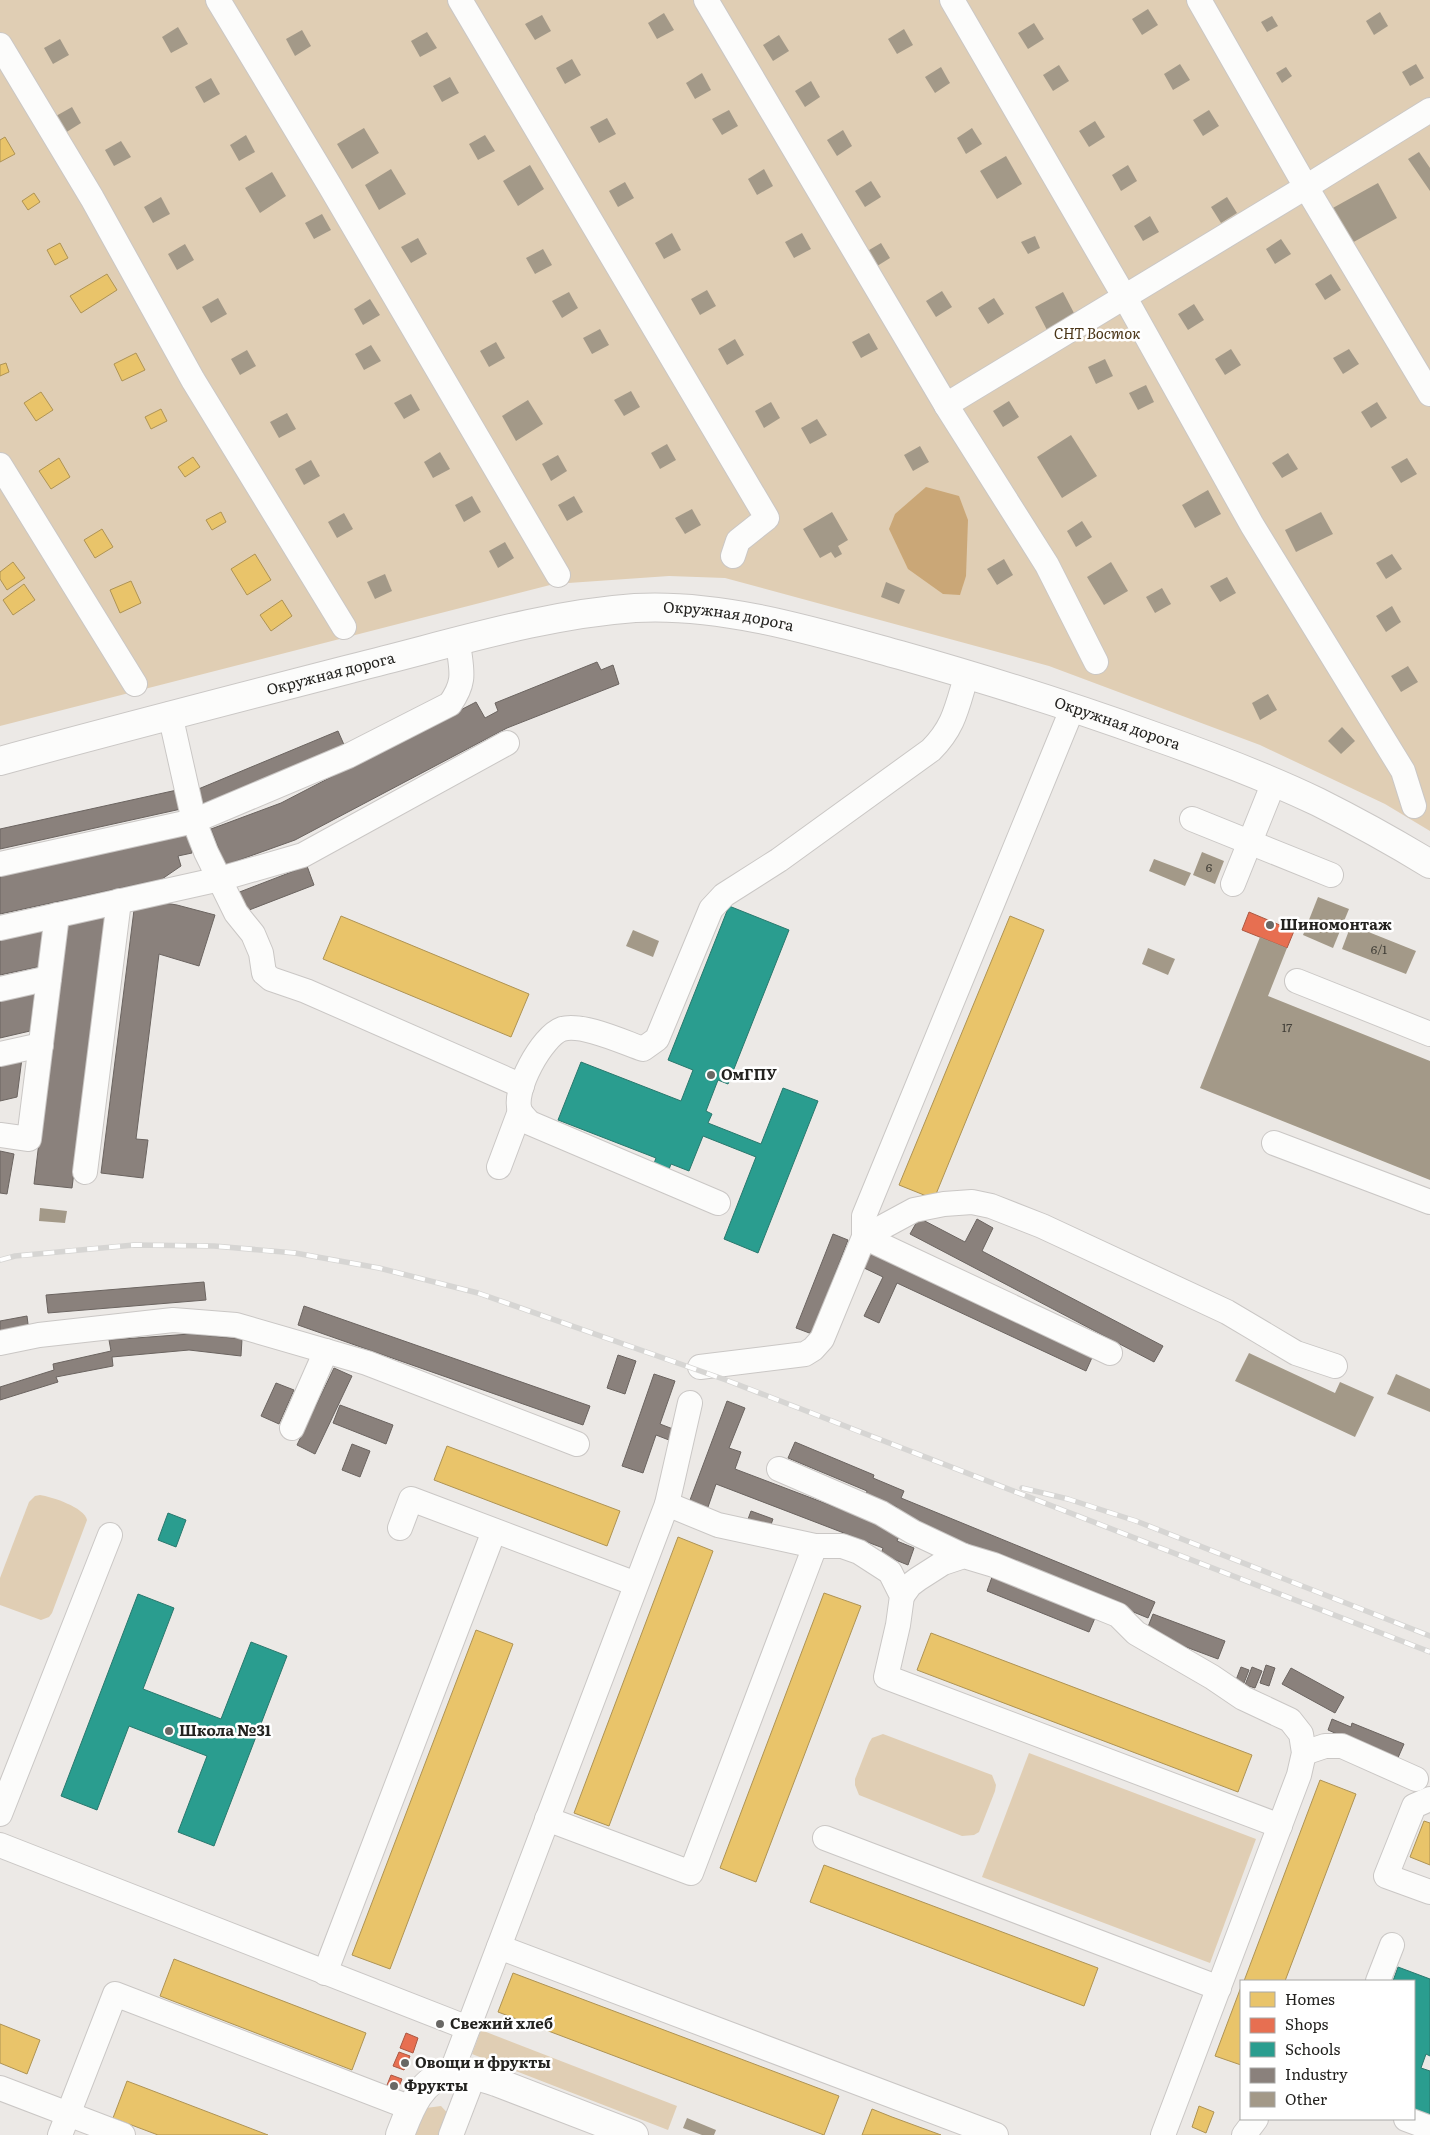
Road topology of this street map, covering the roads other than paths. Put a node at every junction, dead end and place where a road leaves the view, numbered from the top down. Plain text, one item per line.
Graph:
1 (218, 0) edge
2 (460, 0) edge
3 (706, 0) edge
4 (952, 0) edge
5 (1199, 0) edge
6 (0, 45) edge
7 (1430, 110) edge
8 (1306, 187) junction
9 (1124, 296) junction
10 (1430, 394) edge
11 (946, 404) junction
12 (0, 465) edge
13 (733, 556) dead end
14 (558, 575) dead end
15 (344, 627) dead end
16 (458, 642) junction
17 (1096, 662) dead end
18 (967, 674) junction
19 (135, 684) dead end
20 (1073, 707) junction
21 (170, 714) junction
22 (507, 743) dead end
23 (0, 761) edge
24 (1274, 782) junction
25 (1414, 806) dead end
26 (1192, 819) dead end
27 (194, 821) junction
28 (1250, 842) junction
29 (0, 864) edge
30 (1430, 864) edge
31 (1331, 875) dead end
32 (220, 879) junction
33 (1233, 884) dead end
34 (118, 901) junction
35 (57, 915) junction
36 (0, 928) edge
37 (49, 978) junction
38 (1297, 981) dead end
39 (0, 989) edge
40 (1430, 1034) edge
41 (41, 1045) junction
42 (0, 1054) edge
43 (522, 1086) junction
44 (520, 1111) junction
45 (0, 1135) edge
46 (1274, 1143) dead end
47 (499, 1167) dead end
48 (86, 1172) dead end
49 (1430, 1202) edge
50 (718, 1203) dead end
51 (864, 1237) junction
52 (0, 1343) edge
53 (326, 1351) junction
54 (1110, 1352) dead end
55 (1335, 1366) dead end
56 (700, 1367) dead end
57 (690, 1403) dead end
58 (292, 1428) dead end
59 (577, 1444) dead end
60 (779, 1469) dead end
61 (667, 1504) junction
62 (400, 1528) dead end
63 (494, 1531) junction
64 (110, 1534) dead end
65 (815, 1546) junction
66 (964, 1556) junction
67 (890, 1572) junction
68 (918, 1578) junction
69 (636, 1584) junction
70 (902, 1596) junction
71 (1304, 1754) junction
72 (1416, 1779) dead end
73 (1430, 1798) edge
74 (0, 1814) edge
75 (547, 1819) junction
76 (1280, 1826) junction
77 (825, 1838) dead end
78 (0, 1845) edge
79 (1430, 1892) edge
80 (1392, 1945) dead end
81 (499, 1946) junction
82 (325, 1973) junction
83 (1378, 1980) edge
84 (1219, 1988) junction
85 (468, 2028) junction
86 (453, 2076) junction
87 (0, 2088) edge
88 (411, 2108) junction
89 (1255, 2120) edge
90 (1409, 2120) edge
91 (64, 2124) edge
92 (1430, 2128) edge
93 (123, 2135) edge
94 (400, 2135) edge
95 (451, 2135) edge
96 (634, 2135) edge
97 (996, 2135) edge
98 (1163, 2135) edge
99 (1244, 2135) edge

1 - 14 lane
2 - 13 lane
3 - 11 lane
4 - 9 lane
5 - 8 lane
6 - 15 lane
7 - 8 lane
8 - 9 lane
8 - 10 lane
9 - 11 lane
9 - 25 lane
11 - 17 lane
12 - 19 lane
16 - 18 main road, Окружная дорога
16 - 21 main road, Окружная дорога
16 - 27 lane
18 - 20 main road, Окружная дорога
18 - 43 lane
20 - 24 main road, Окружная дорога
20 - 51 lane
21 - 23 main road, Окружная дорога
21 - 27 lane
22 - 32 lane
24 - 28 lane
24 - 30 main road, Окружная дорога
26 - 28 lane
27 - 29 lane
27 - 32 lane
28 - 31 lane
28 - 33 lane
32 - 34 lane
32 - 43 lane
34 - 35 lane
34 - 48 lane
35 - 36 lane
35 - 37 lane
37 - 39 lane
37 - 41 lane
38 - 40 lane
41 - 42 lane
41 - 45 lane
43 - 44 lane
44 - 47 lane
44 - 50 lane
46 - 49 lane
51 - 54 lane
51 - 55 lane
51 - 56 lane
52 - 53 lane
53 - 58 lane
53 - 59 lane
57 - 61 lane
60 - 66 lane
61 - 65 lane
61 - 69 lane
62 - 63 lane
63 - 69 lane
63 - 82 lane
64 - 74 lane
65 - 67 lane
65 - 75 lane
66 - 68 lane
66 - 71 lane
67 - 68 lane
67 - 70 lane
68 - 70 lane
69 - 75 lane
70 - 76 lane
71 - 72 lane
71 - 76 lane
73 - 79 lane
75 - 81 lane
76 - 84 lane
77 - 84 lane
78 - 82 lane
80 - 83 lane
81 - 85 lane
81 - 97 lane
82 - 85 lane
84 - 98 lane
85 - 86 lane
86 - 88 main road
86 - 95 lane
86 - 96 main road
87 - 91 lane
88 - 91 lane
88 - 94 main road
89 - 99 lane
90 - 92 lane
91 - 93 lane

